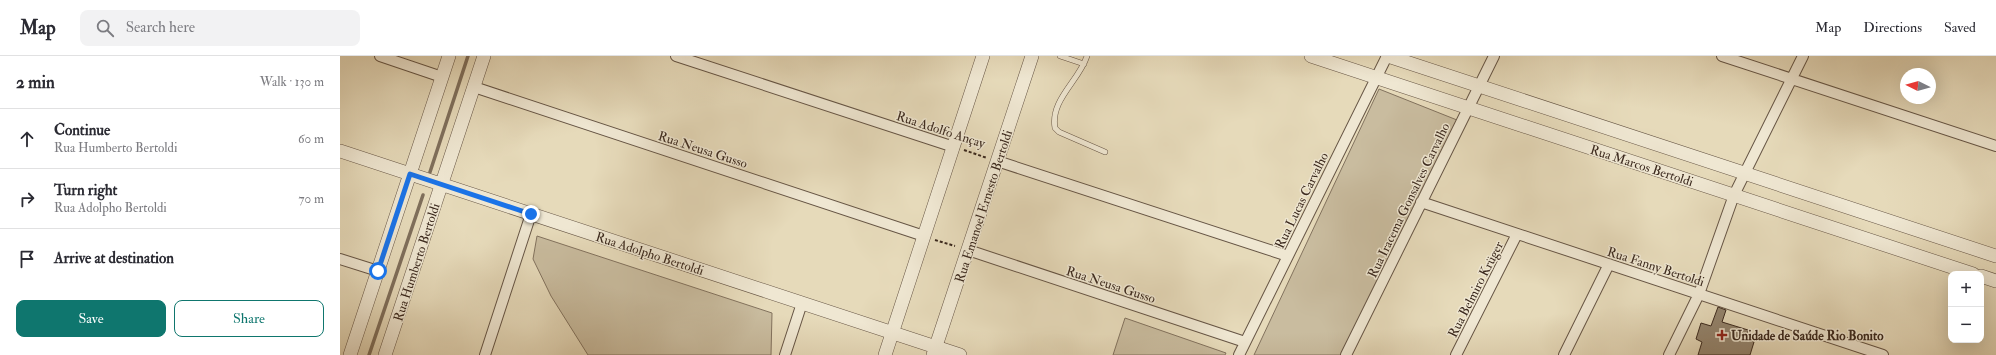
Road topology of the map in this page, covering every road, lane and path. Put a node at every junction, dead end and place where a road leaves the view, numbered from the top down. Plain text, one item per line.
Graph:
1 (380, 56) edge
2 (449, 56) edge
3 (484, 56) edge
4 (676, 56) edge
5 (1032, 56) edge
6 (1060, 56) edge
7 (1087, 56) edge
8 (1311, 56) edge
9 (1387, 56) edge
10 (1494, 56) edge
11 (1722, 56) edge
12 (1803, 56) edge
13 (981, 57) edge
14 (1084, 64) junction
15 (442, 77) junction
16 (1376, 77) junction
17 (1792, 79) junction
18 (1479, 86) junction
19 (474, 87) junction
20 (1468, 107) junction
21 (1996, 146) edge
22 (954, 147) junction
23 (340, 151) edge
24 (1105, 152) dead end
25 (997, 161) junction
26 (410, 174) junction
27 (1745, 174) junction
28 (441, 184) junction
29 (1734, 195) junction
30 (1421, 202) junction
31 (531, 214) junction
32 (1517, 234) junction
33 (924, 236) junction
34 (968, 250) junction
35 (1288, 256) junction
36 (1996, 256) edge
37 (340, 259) edge
38 (1609, 264) junction
39 (378, 271) junction
40 (1965, 271) edge
41 (1984, 277) edge
42 (1996, 281) edge
43 (1699, 294) junction
44 (802, 303) junction
45 (892, 333) junction
46 (1245, 342) junction
47 (935, 351) edge
48 (1869, 353) edge
49 (350, 355) edge
50 (385, 355) edge
51 (485, 355) edge
52 (785, 355) edge
53 (885, 355) edge
54 (960, 355) edge
55 (1239, 355) edge
56 (1346, 355) edge
57 (1456, 355) edge
58 (1564, 355) edge
59 (1670, 355) edge
60 (1884, 355) edge

1 - 15 street
2 - 15 street
3 - 19 street, Rua Humberto Bertoldi
4 - 22 street, Rua Adolfo Ançay
5 - 25 street, Rua Emanoel Ernesto Bertoldi
6 - 14 lane
7 - 14 lane
8 - 16 street, Rua Marcos Bertoldi
9 - 16 street, Rua Lucas Carvalho
9 - 18 street, Rua Marcos Bertoldi
10 - 18 street, Rua Iracema Gonsalves Carvalho
11 - 17 street
12 - 17 street
13 - 22 street
14 - 24 lane
15 - 26 street
16 - 20 street, Rua Marcos Bertoldi
16 - 35 street, Rua Lucas Carvalho
17 - 21 street
17 - 27 street
18 - 20 street, Rua Iracema Gonsalves Carvalho
18 - 27 street, Rua Marcos Bertoldi
19 - 28 street, Rua Humberto Bertoldi
19 - 33 street, Rua Neusa Gusso
20 - 29 street, Rua Marcos Bertoldi
20 - 30 street, Rua Iracema Gonsalves Carvalho
22 - 25 path, Rua Adolfo Ançay
22 - 33 street
23 - 26 street, Rua Adolpho Bertoldi
25 - 34 street, Rua Emanoel Ernesto Bertoldi
25 - 35 street, Rua Adolfo Ançay
26 - 28 street, Rua Adolpho Bertoldi
26 - 39 street
27 - 29 street
27 - 36 street, Rua Marcos Bertoldi
28 - 31 street, Rua Adolpho Bertoldi
28 - 50 street, Rua Humberto Bertoldi
29 - 40 street, Rua Marcos Bertoldi
29 - 43 street
30 - 32 street, Rua Fanny Bertoldi
30 - 56 street, Rua Iracema Gonsalves Carvalho
31 - 44 street, Rua Adolpho Bertoldi
31 - 51 street
32 - 38 street, Rua Fanny Bertoldi
32 - 57 street, Rua Belmiro Krüger
33 - 34 path
33 - 45 street
34 - 46 street, Rua Neusa Gusso
34 - 47 street, Rua Emanoel Ernesto Bertoldi
35 - 46 street, Rua Lucas Carvalho
37 - 39 street
38 - 43 street, Rua Fanny Bertoldi
38 - 58 street
39 - 49 street
41 - 42 street
43 - 48 street, Rua Fanny Bertoldi
43 - 59 street
44 - 45 street, Rua Adolpho Bertoldi
44 - 52 street
45 - 47 street, Rua Adolpho Bertoldi
45 - 53 street
46 - 55 street, Rua Lucas Carvalho
47 - 54 street, Rua Adolpho Bertoldi
48 - 60 street, Rua Fanny Bertoldi

